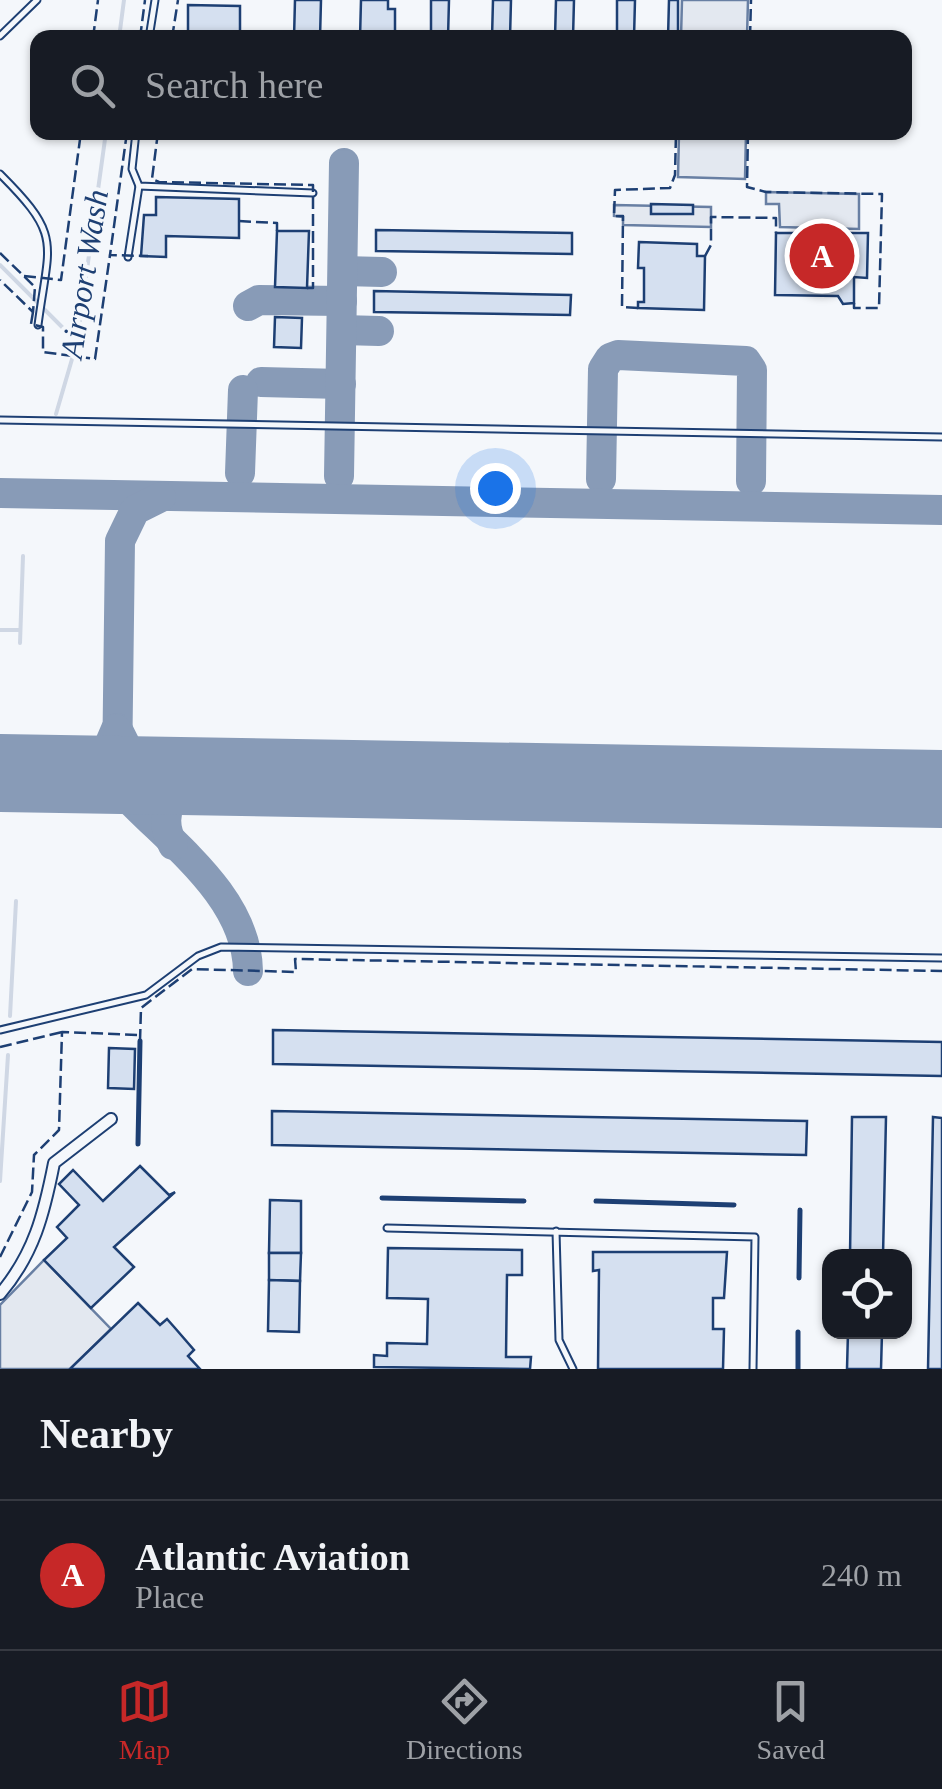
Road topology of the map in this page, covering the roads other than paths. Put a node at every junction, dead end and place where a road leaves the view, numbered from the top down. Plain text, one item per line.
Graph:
1 (37, 0) edge
2 (155, 0) edge
3 (151, 30) edge
4 (0, 36) edge
5 (135, 140) edge
6 (0, 174) edge
7 (139, 186) junction
8 (313, 193) dead end
9 (128, 257) dead end
10 (38, 325) dead end
11 (0, 420) edge
12 (942, 437) edge
13 (942, 958) edge
14 (0, 1030) edge
15 (111, 1119) dead end
16 (386, 1228) dead end
17 (556, 1231) junction
18 (0, 1294) edge
19 (573, 1369) edge
20 (752, 1369) edge

1 - 4 lane
2 - 3 lane
5 - 7 lane
6 - 10 lane
7 - 8 lane
7 - 9 lane
11 - 12 lane
13 - 14 lane
15 - 18 street
16 - 17 lane
17 - 19 lane
17 - 20 lane

